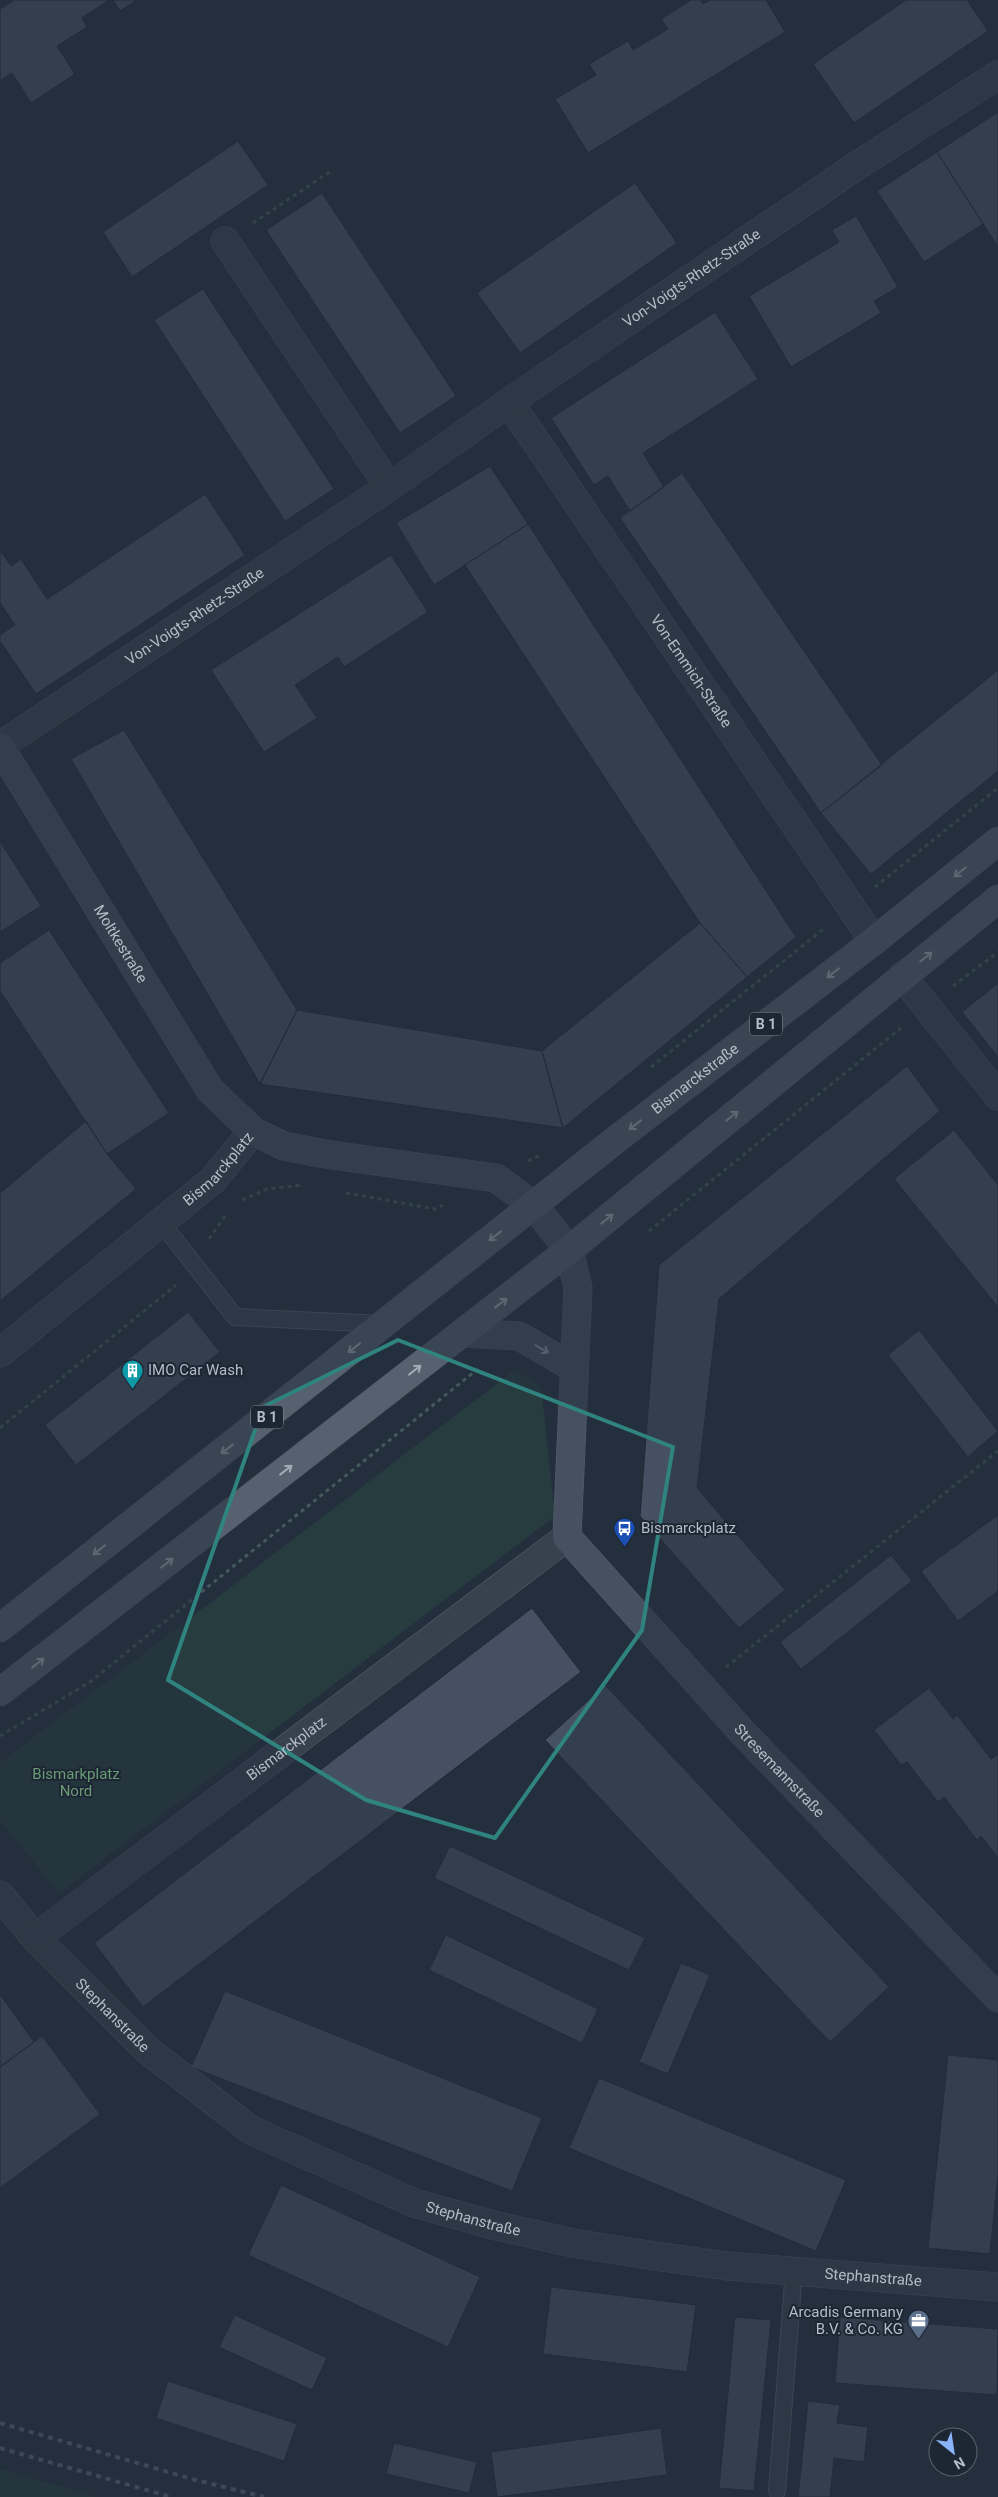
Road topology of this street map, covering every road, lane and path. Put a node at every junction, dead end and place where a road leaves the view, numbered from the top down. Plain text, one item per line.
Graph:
1 (998, 75) edge
2 (331, 171) dead end
3 (225, 241) joint
4 (509, 402) junction
5 (389, 487) junction
6 (0, 747) edge
7 (998, 788) edge
8 (998, 841) edge
9 (998, 898) edge
10 (851, 907) junction
11 (874, 941) junction
12 (998, 952) edge
13 (902, 976) junction
14 (927, 1007) junction
15 (643, 1074) dead end
16 (998, 1096) edge
17 (254, 1131) junction
18 (534, 1206) junction
19 (161, 1222) junction
20 (644, 1235) dead end
21 (569, 1250) junction
22 (384, 1324) junction
23 (462, 1334) junction
24 (519, 1336) junction
25 (0, 1353) edge
26 (574, 1368) junction
27 (998, 1451) edge
28 (567, 1537) junction
29 (0, 1628) edge
30 (701, 1687) junction
31 (0, 1692) edge
32 (0, 1736) edge
33 (0, 1895) edge
34 (36, 1938) junction
35 (998, 1998) edge
36 (794, 2270) junction
37 (998, 2287) edge
38 (777, 2492) dead end

1 - 4 street, Von-Voigts-Rhetz-Straße
2 - 3 path
3 - 5 street
4 - 5 street, Von-Voigts-Rhetz-Straße
4 - 10 street, Von-Emmich-Straße
5 - 6 street, Von-Voigts-Rhetz-Straße
6 - 17 street, Moltkestraße
7 - 10 path
8 -> 11 main road, Bismarckstraße / B 1
13 -> 9 main road
10 - 11 street, Von-Emmich-Straße
10 - 15 path
11 -> 18 main road, Bismarckstraße / B 1
12 - 14 path
13 - 14 street
21 -> 13 main road
14 - 16 street
14 - 20 path
17 - 18 street, Bismarckplatz
17 - 19 street, Bismarckplatz
18 - 21 street, Bismarckplatz
18 -> 22 main road, B 1
19 - 22 lane
19 - 25 street, Bismarckplatz
23 -> 21 main road
21 - 26 street, Bismarckplatz
22 -> 29 main road, B 1
23 - 24 street
31 -> 23 main road
24 -> 26 street
24 - 32 path
26 - 28 street, Bismarckplatz
27 - 30 path
28 - 30 street, Stresemannstraße
28 - 34 street, Bismarckplatz
30 - 35 street, Stresemannstraße
33 - 34 street
34 - 36 street, Stephanstraße
36 - 37 street, Stephanstraße
36 - 38 lane

